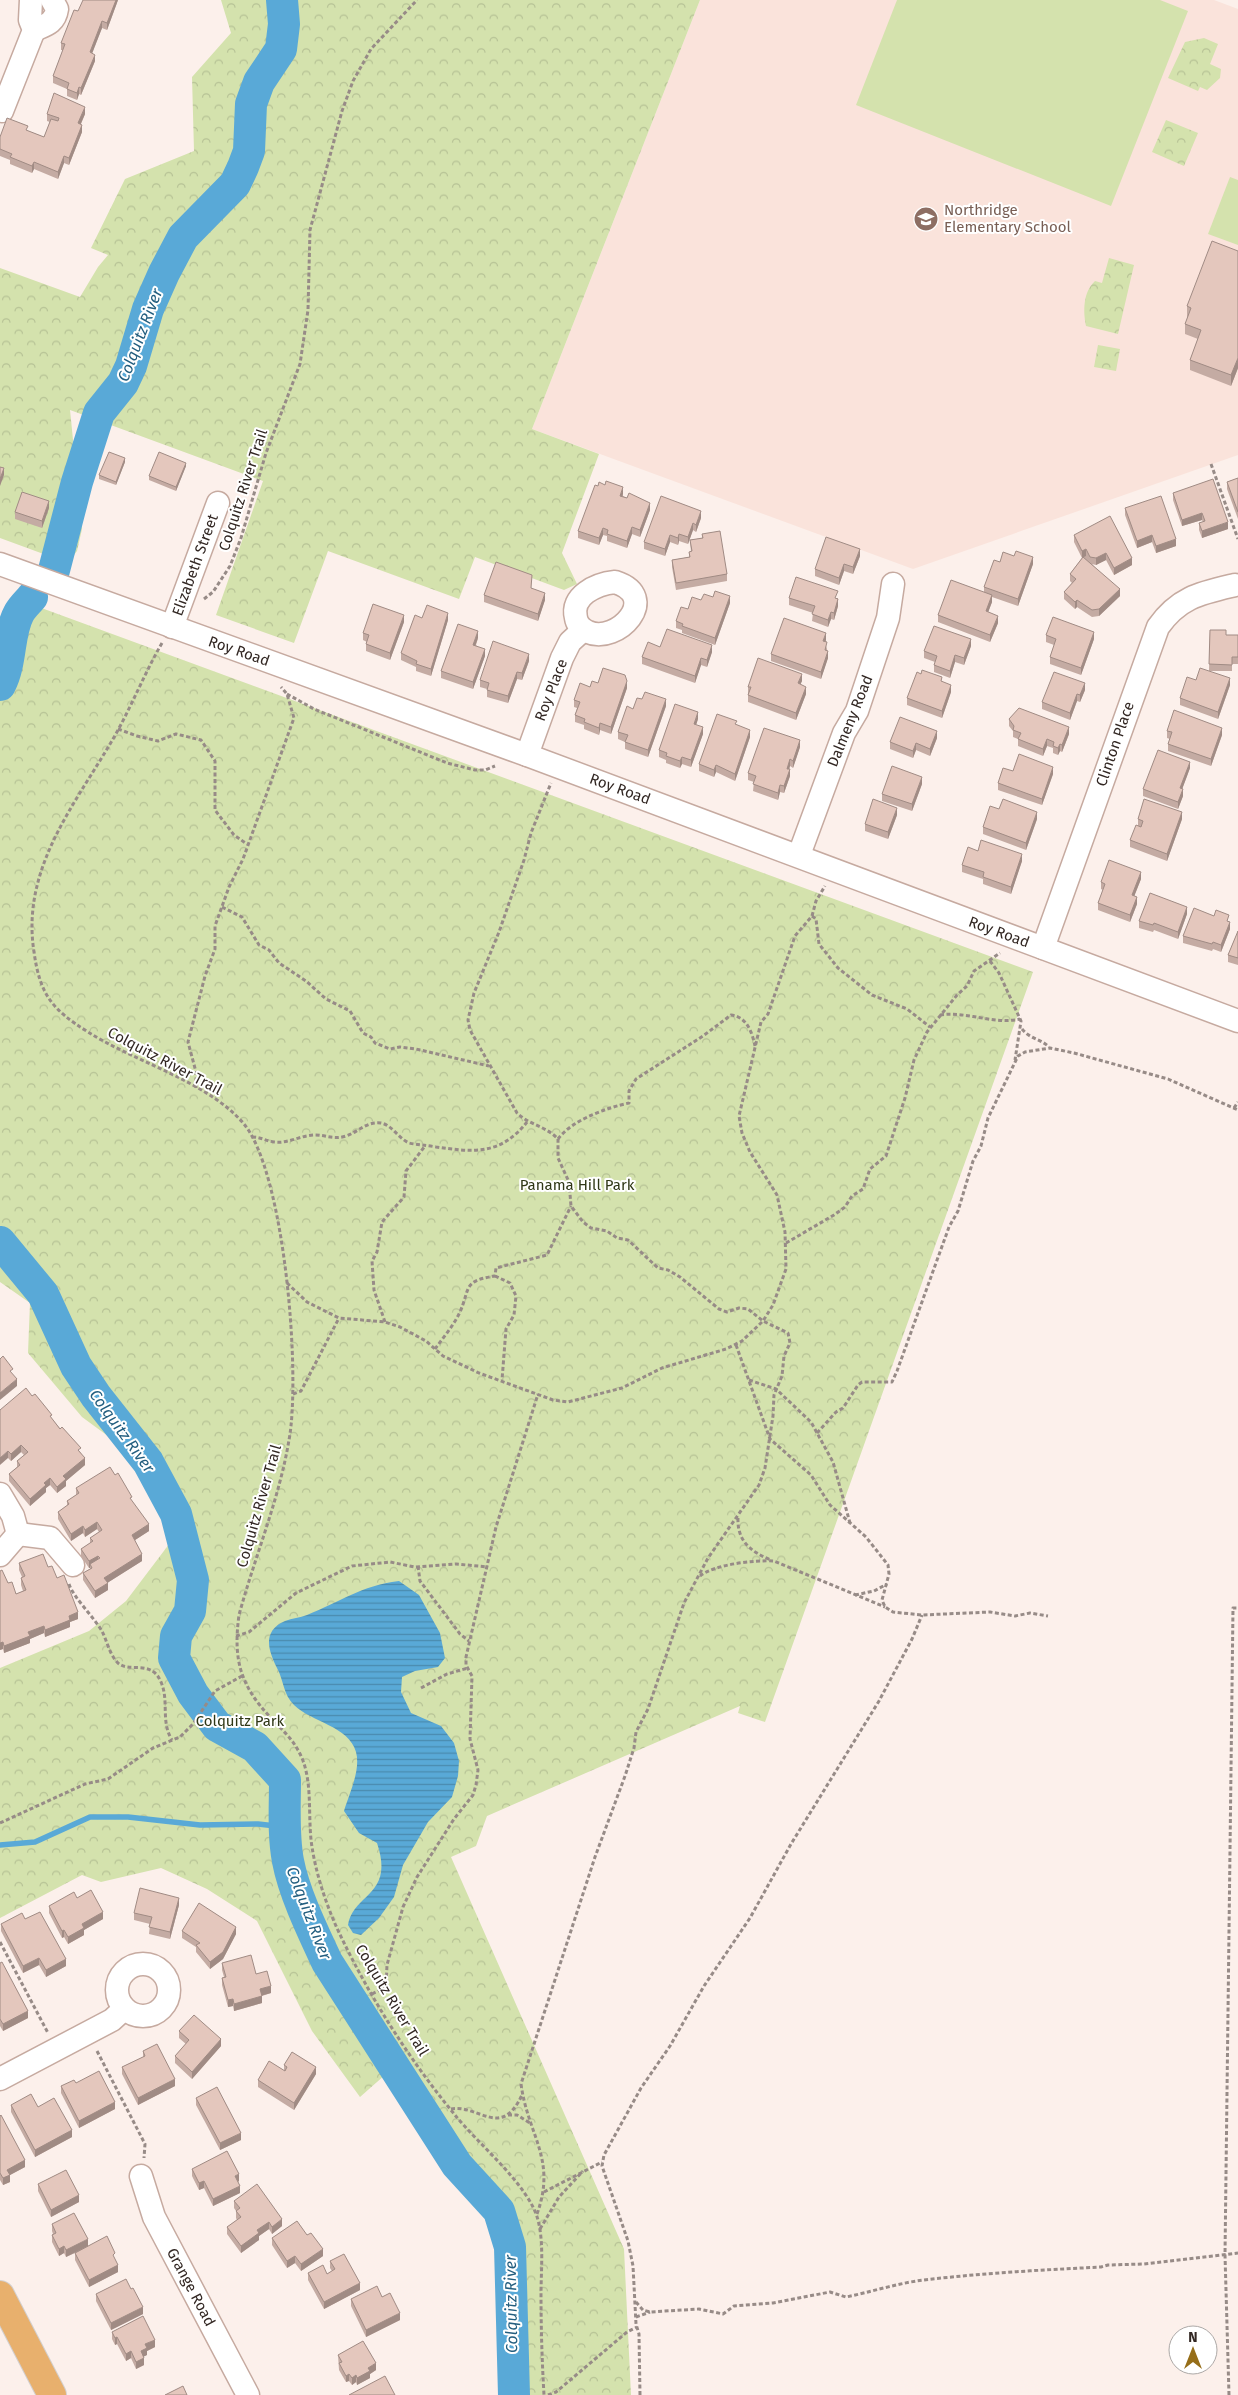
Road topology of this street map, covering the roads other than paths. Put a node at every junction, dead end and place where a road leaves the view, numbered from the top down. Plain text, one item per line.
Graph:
1 (31, 0) edge
2 (52, 0) edge
3 (34, 30) junction
4 (0, 110) edge
5 (218, 503) dead end
6 (0, 564) edge
7 (1237, 583) edge
8 (893, 584) dead end
9 (172, 628) junction
10 (583, 630) dead end
11 (526, 755) junction
12 (799, 855) junction
13 (1043, 948) junction
14 (1238, 1021) edge
15 (0, 1494) edge
16 (18, 1534) junction
17 (0, 1555) edge
18 (73, 1565) road end
19 (124, 2009) dead end
20 (0, 2079) edge
21 (141, 2176) road end
22 (0, 2295) edge
23 (52, 2395) edge
24 (248, 2395) edge

1 - 3 street
2 - 3 street
3 - 4 street
5 - 9 street, Elizabeth Street
6 - 9 street, Roy Road
7 - 13 street, Clinton Place
8 - 12 street, Dalmeny Road
9 - 11 street, Roy Road
10 - 11 street, Roy Place
11 - 12 street, Roy Road
12 - 13 street, Roy Road
13 - 14 street, Roy Road
15 - 16 street
16 - 17 street
16 - 18 street
19 - 20 street
21 - 24 street, Grange Road
22 - 23 main road

